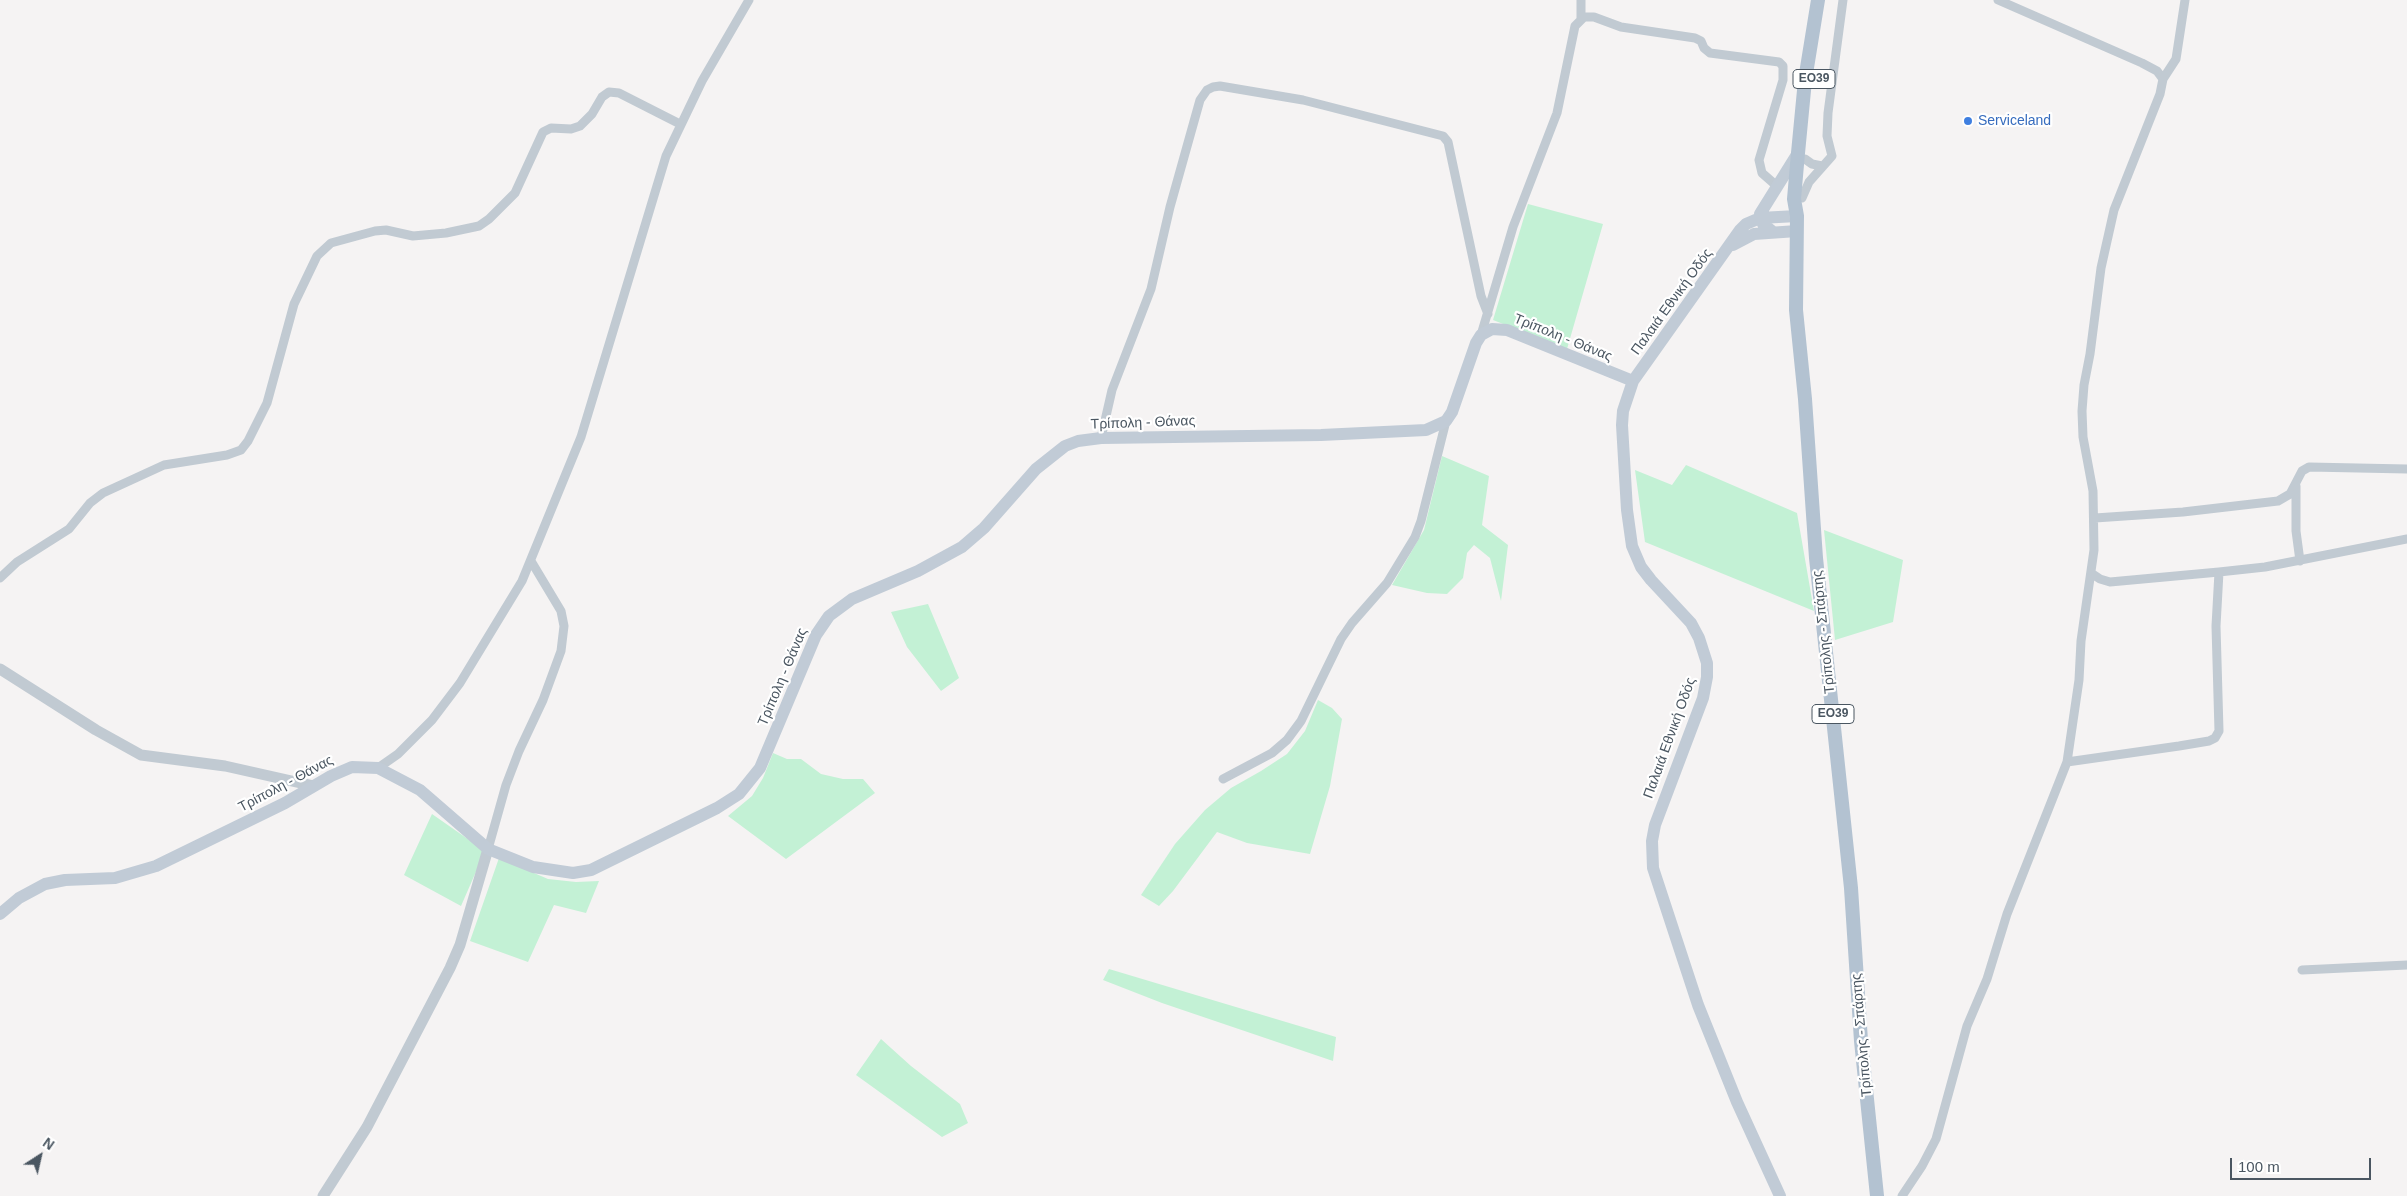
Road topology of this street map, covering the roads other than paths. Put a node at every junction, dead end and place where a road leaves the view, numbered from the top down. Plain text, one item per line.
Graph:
1 (749, 0) edge
2 (1581, 0) edge
3 (1818, 0) edge
4 (1827, 0) edge
5 (1843, 0) edge
6 (1998, 0) edge
7 (2185, 0) edge
8 (1582, 19) junction
9 (2163, 79) junction
10 (680, 124) junction
11 (1801, 156) junction
12 (1822, 166) junction
13 (1778, 187) junction
14 (1802, 198) junction
15 (1797, 216) junction
16 (1760, 218) junction
17 (1797, 231) junction
18 (1773, 232) junction
19 (1729, 248) junction
20 (1488, 314) junction
21 (1481, 335) junction
22 (1633, 381) junction
23 (1446, 421) junction
24 (1100, 438) junction
25 (2407, 469) edge
26 (2296, 486) junction
27 (2095, 518) junction
28 (2407, 539) edge
29 (2300, 560) junction
30 (531, 561) junction
31 (2219, 572) junction
32 (2091, 573) junction
33 (0, 578) edge
34 (0, 669) edge
35 (2067, 762) junction
36 (378, 768) junction
37 (1223, 779) dead end
38 (314, 786) junction
39 (488, 849) junction
40 (0, 914) edge
41 (2407, 965) edge
42 (2302, 970) dead end
43 (323, 1196) edge
44 (1780, 1196) edge
45 (1877, 1196) edge
46 (1902, 1196) edge

1 - 10 street
2 - 8 street
3 - 11 main road, Τρίπολης - Σπάρτης / ΕΟ39
4 - 11 main road, Τρίπολης - Σπάρτης / ΕΟ39
5 - 12 street
6 - 9 street
7 - 9 street
8 - 13 street
8 - 20 street
9 - 27 street
10 - 30 street
10 - 33 street
11 - 12 street
11 - 13 main road
11 - 14 main road, Τρίπολης - Σπάρτης / ΕΟ39
11 - 15 main road, Τρίπολης - Σπάρτης / ΕΟ39
12 - 14 street
13 - 16 main road
14 - 15 main road, Τρίπολης - Σπάρτης / ΕΟ39
15 - 16 main road
15 - 17 main road, Τρίπολης - Σπάρτης / ΕΟ39
16 - 18 main road
16 - 19 main road, Παλαιά Εθνική Οδός
17 - 18 main road
17 - 45 main road, Τρίπολης - Σπάρτης / ΕΟ39
18 - 19 main road
19 - 22 main road, Παλαιά Εθνική Οδός
20 - 21 street
20 - 24 street
21 - 22 main road, Τρίπολη - Θάνας
21 - 23 main road
22 - 44 main road, Παλαιά Εθνική Οδός
23 - 24 main road, Τρίπολη - Θάνας
23 - 37 street
24 - 39 main road, Τρίπολη - Θάνας
25 - 26 street
26 - 27 street
26 - 29 street
27 - 32 street
28 - 29 street
29 - 31 street
30 - 36 street
30 - 39 street
31 - 32 street
31 - 35 street
32 - 35 street
34 - 38 street
35 - 46 street
36 - 38 main road, Τρίπολη - Θάνας
36 - 39 main road, Τρίπολη - Θάνας
38 - 40 main road, Τρίπολη - Θάνας
39 - 43 street
41 - 42 street

